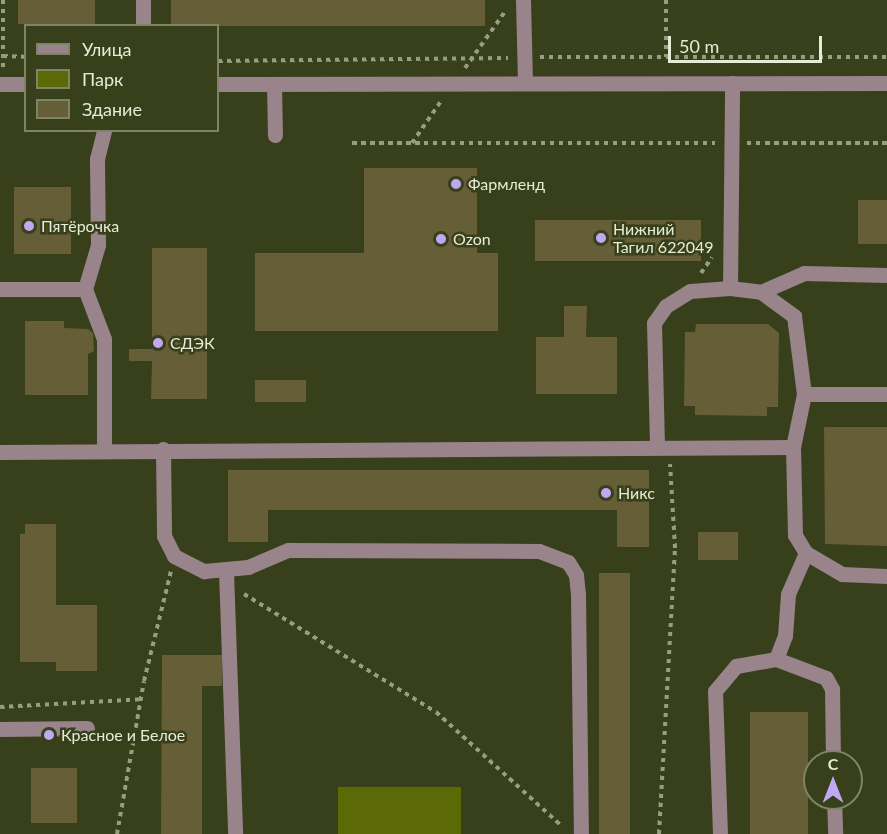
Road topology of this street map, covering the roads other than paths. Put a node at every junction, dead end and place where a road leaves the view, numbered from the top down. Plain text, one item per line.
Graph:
1 (143, 0) edge
2 (523, 0) edge
3 (143, 24) edge
4 (887, 82) edge
5 (525, 83) junction
6 (732, 83) junction
7 (2, 84) edge
8 (24, 84) edge
9 (219, 84) edge
10 (274, 84) junction
11 (104, 132) edge
12 (275, 135) dead end
13 (887, 275) edge
14 (730, 288) junction
15 (0, 289) edge
16 (85, 289) junction
17 (761, 292) junction
18 (804, 394) junction
19 (887, 394) edge
20 (657, 445) junction
21 (793, 447) junction
22 (163, 449) junction
23 (104, 450) junction
24 (0, 452) edge
25 (806, 553) junction
26 (887, 576) edge
27 (226, 577) junction
28 (776, 659) junction
29 (87, 728) dead end
30 (0, 729) edge
31 (833, 750) edge
32 (834, 810) edge
33 (235, 834) edge
34 (581, 834) edge
35 (720, 834) edge
36 (835, 834) edge

1 - 3 street
2 - 5 street
4 - 6 street
5 - 6 street
5 - 10 street
6 - 14 street
7 - 8 street
9 - 10 street
10 - 12 street
11 - 16 street
13 - 17 street
14 - 17 street
14 - 20 street
15 - 16 street
16 - 23 street
17 - 18 street
18 - 19 street
18 - 21 street
20 - 21 street
20 - 22 street
21 - 25 street
22 - 23 street
22 - 27 street
23 - 24 street
25 - 26 street
25 - 28 street
27 - 33 street
27 - 34 street
28 - 31 street
28 - 35 street
29 - 30 street
32 - 36 street

